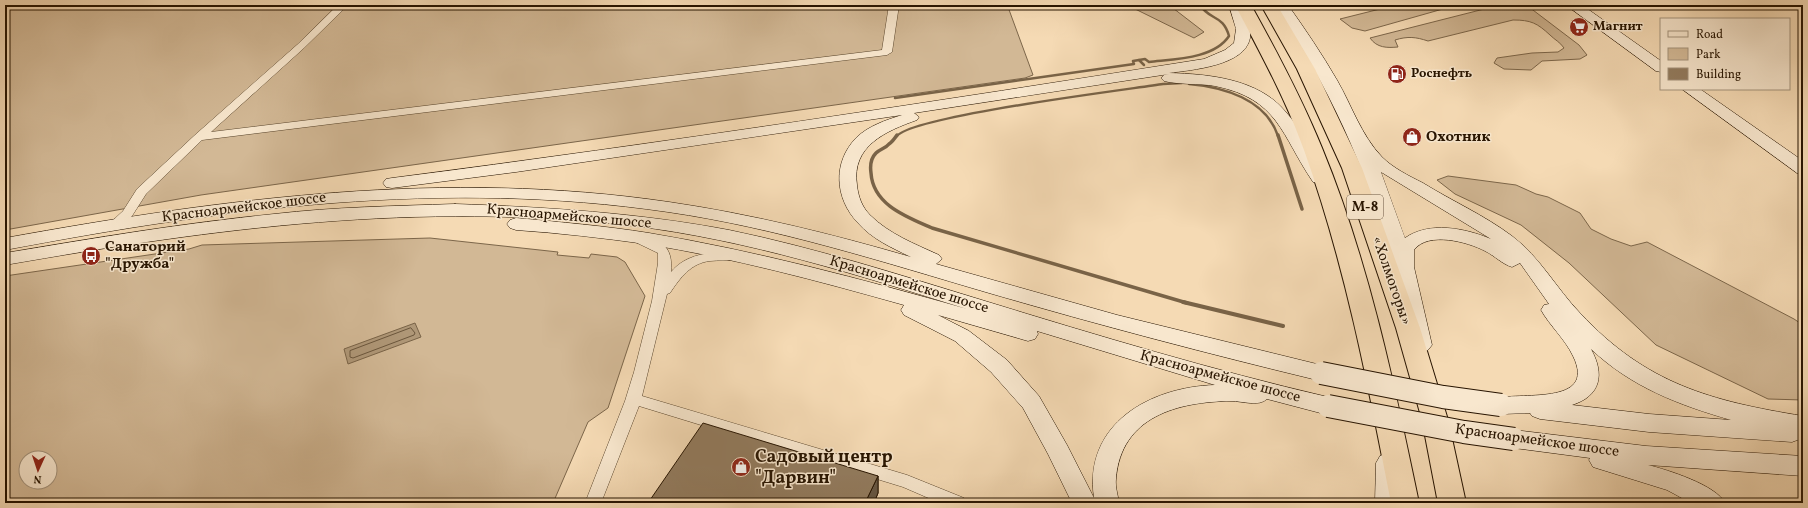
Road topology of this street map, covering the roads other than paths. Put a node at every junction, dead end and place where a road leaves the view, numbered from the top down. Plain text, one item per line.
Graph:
1 (343, 5) edge
2 (894, 5) edge
3 (1236, 5) edge
4 (1243, 5) edge
5 (1269, 5) edge
6 (1281, 5) edge
7 (1573, 5) edge
8 (1660, 67) edge
9 (1691, 90) edge
10 (1353, 131) junction
11 (199, 137) junction
12 (1803, 169) edge
13 (1331, 200) junction
14 (262, 211) junction
15 (115, 224) junction
16 (629, 235) junction
17 (5, 244) edge
18 (755, 258) junction
19 (5, 259) edge
20 (1405, 271) junction
21 (835, 279) junction
22 (661, 297) junction
23 (1052, 304) junction
24 (1251, 386) junction
25 (634, 399) junction
26 (1322, 405) junction
27 (1501, 405) junction
28 (1386, 407) junction
29 (1433, 414) junction
30 (1803, 425) edge
31 (1803, 434) edge
32 (1520, 440) junction
33 (1803, 466) edge
34 (593, 503) edge
35 (958, 503) edge
36 (1084, 503) edge
37 (1107, 503) edge
38 (1387, 503) edge
39 (1405, 503) edge
40 (1452, 503) edge
41 (1462, 503) edge
42 (1712, 503) edge

1 - 11 street
2 - 11 street
3 - 14 main road
4 - 13 highway, М-8
5 - 29 highway, «Холмогоры» / М-8
6 - 10 main road
7 - 8 main road
9 - 12 main road
10 - 20 main road
10 - 30 main road
11 - 15 street
13 - 23 main road
13 - 28 highway, М-8
14 - 15 main road, Красноармейское шоссе
14 - 16 main road
14 - 19 main road, Красноармейское шоссе
14 - 23 main road, Красноармейское шоссе
14 - 24 main road, Красноармейское шоссе
15 - 17 main road, Красноармейское шоссе
16 - 18 main road
16 - 22 street
18 - 21 main road
18 - 22 street
20 - 27 main road
20 - 29 main road
21 - 24 main road
21 - 36 main road
22 - 25 street
23 - 27 main road, Красноармейское шоссе, bridge
24 - 26 main road, Красноармейское шоссе
25 - 34 street
25 - 35 street
26 - 32 main road, Красноармейское шоссе, bridge
26 - 37 main road
27 - 31 main road, Красноармейское шоссе
28 - 38 main road
28 - 39 highway, М-8
29 - 40 highway, «Холмогоры» / М-8
29 - 41 main road
32 - 33 main road, Красноармейское шоссе
32 - 42 main road

